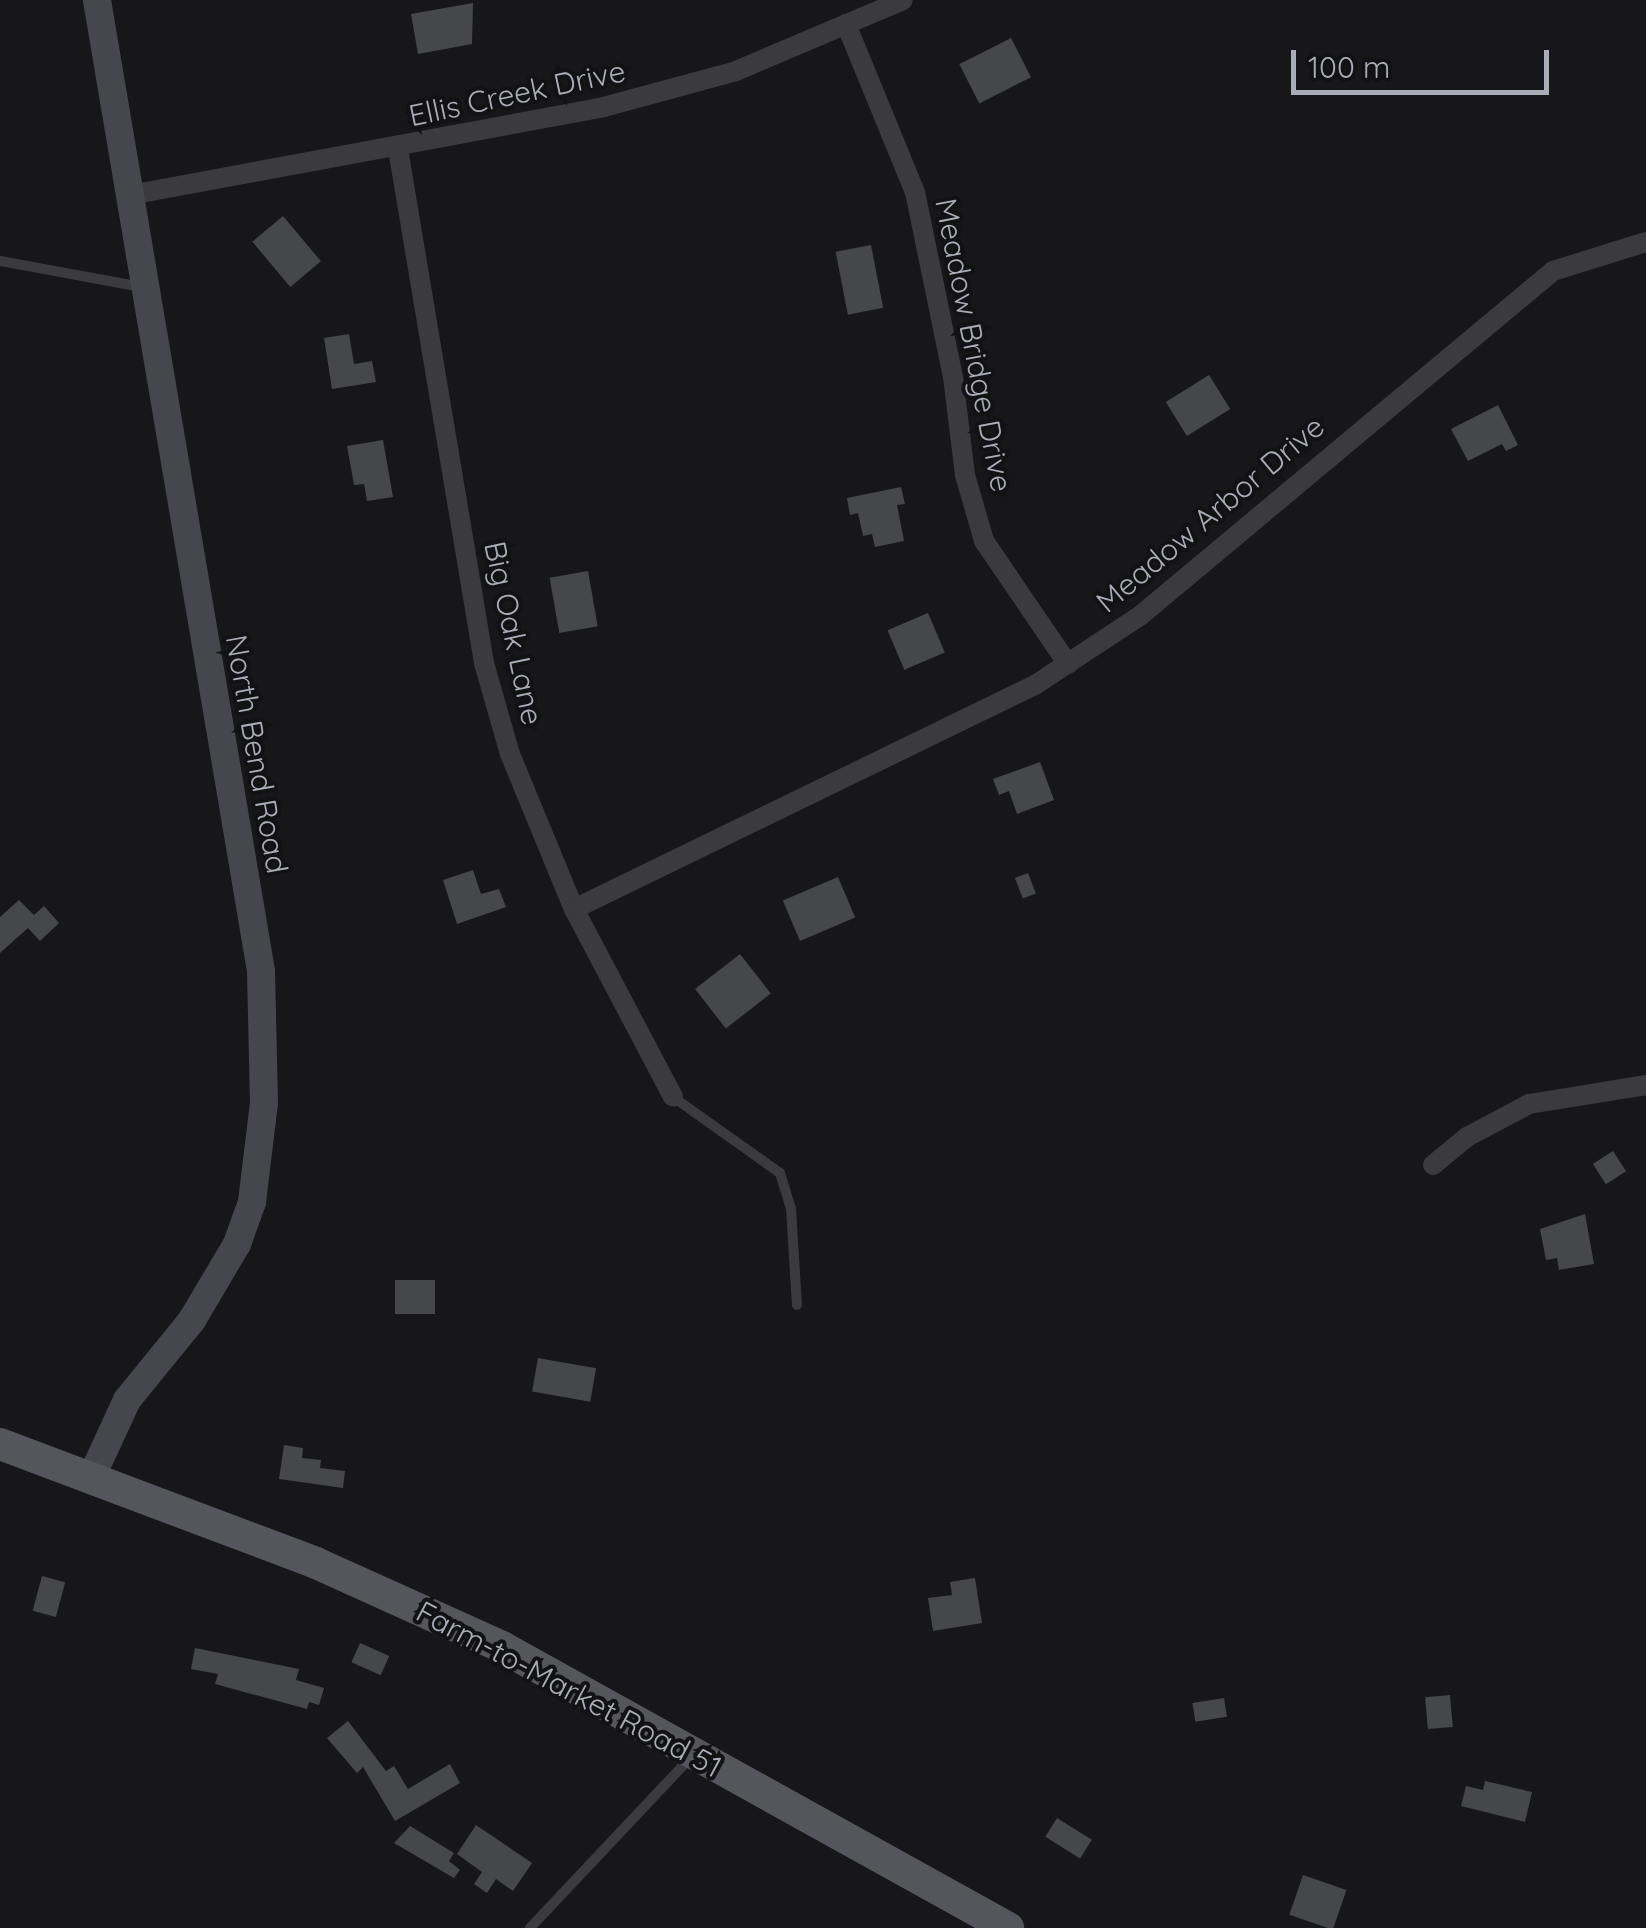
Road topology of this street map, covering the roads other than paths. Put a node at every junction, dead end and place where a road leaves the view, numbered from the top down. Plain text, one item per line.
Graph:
1 (98, 0) edge
2 (903, 0) edge
3 (846, 24) junction
4 (398, 150) junction
5 (130, 195) junction
6 (1646, 242) edge
7 (0, 261) edge
8 (146, 288) junction
9 (1068, 664) junction
10 (574, 909) junction
11 (1646, 1085) edge
12 (672, 1097) joint
13 (1433, 1165) dead end
14 (797, 1305) dead end
15 (0, 1444) edge
16 (92, 1478) junction
17 (693, 1754) junction
18 (530, 1928) edge
19 (1008, 1928) edge

1 - 5 street, North Bend Road
2 - 3 street, Ellis Creek Drive
3 - 4 street, Ellis Creek Drive
3 - 9 street, Meadow Bridge Drive
4 - 5 street, Ellis Creek Drive
4 - 10 street, Big Oak Lane
5 - 8 street, North Bend Road
6 - 9 street, Meadow Arbor Drive
7 - 8 lane
8 - 16 street, North Bend Road
9 - 10 street, Meadow Arbor Drive
10 - 12 street, Big Oak Lane
11 - 13 street
12 - 14 lane
15 - 16 main road, Farm-to-Market Road 51
16 - 17 main road, Farm-to-Market Road 51
17 - 18 lane
17 - 19 main road, Farm-to-Market Road 51

